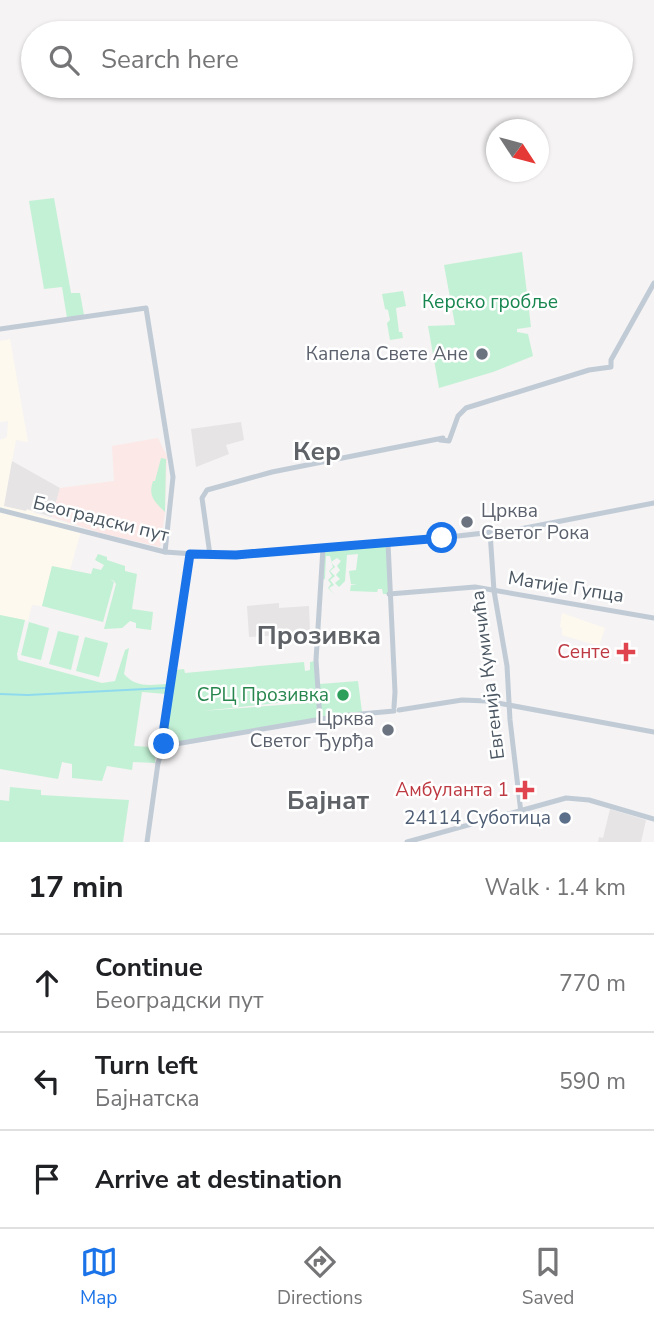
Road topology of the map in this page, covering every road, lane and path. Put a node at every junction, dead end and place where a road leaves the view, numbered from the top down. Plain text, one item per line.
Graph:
1 (654, 283) edge
2 (0, 329) edge
3 (654, 503) edge
4 (0, 510) edge
5 (490, 532) junction
6 (388, 543) junction
7 (323, 548) junction
8 (165, 552) junction
9 (190, 554) junction
10 (210, 555) junction
11 (494, 591) junction
12 (389, 594) junction
13 (654, 618) edge
14 (509, 705) junction
15 (396, 707) junction
16 (320, 720) junction
17 (654, 732) edge
18 (162, 744) junction
19 (520, 811) junction
20 (654, 819) edge
21 (146, 842) edge
22 (407, 842) edge

1 - 10 street
2 - 8 street
3 - 5 street, Београдски пут
4 - 8 street, Београдски пут
5 - 6 street, Београдски пут
5 - 11 street, Евгенија Кумичића
6 - 7 street, Београдски пут
6 - 12 street
7 - 10 street, Београдски пут
7 - 16 street
8 - 9 street, Београдски пут
9 - 10 street, Београдски пут
9 - 18 street
11 - 12 street, Матије Гупца
11 - 13 street, Матије Гупца
11 - 14 street, Евгенија Кумичића
12 - 15 street
14 - 15 street
14 - 17 street
14 - 19 street, Евгенија Кумичића
15 - 16 street
16 - 18 street
18 - 21 street
19 - 20 street
19 - 22 street

